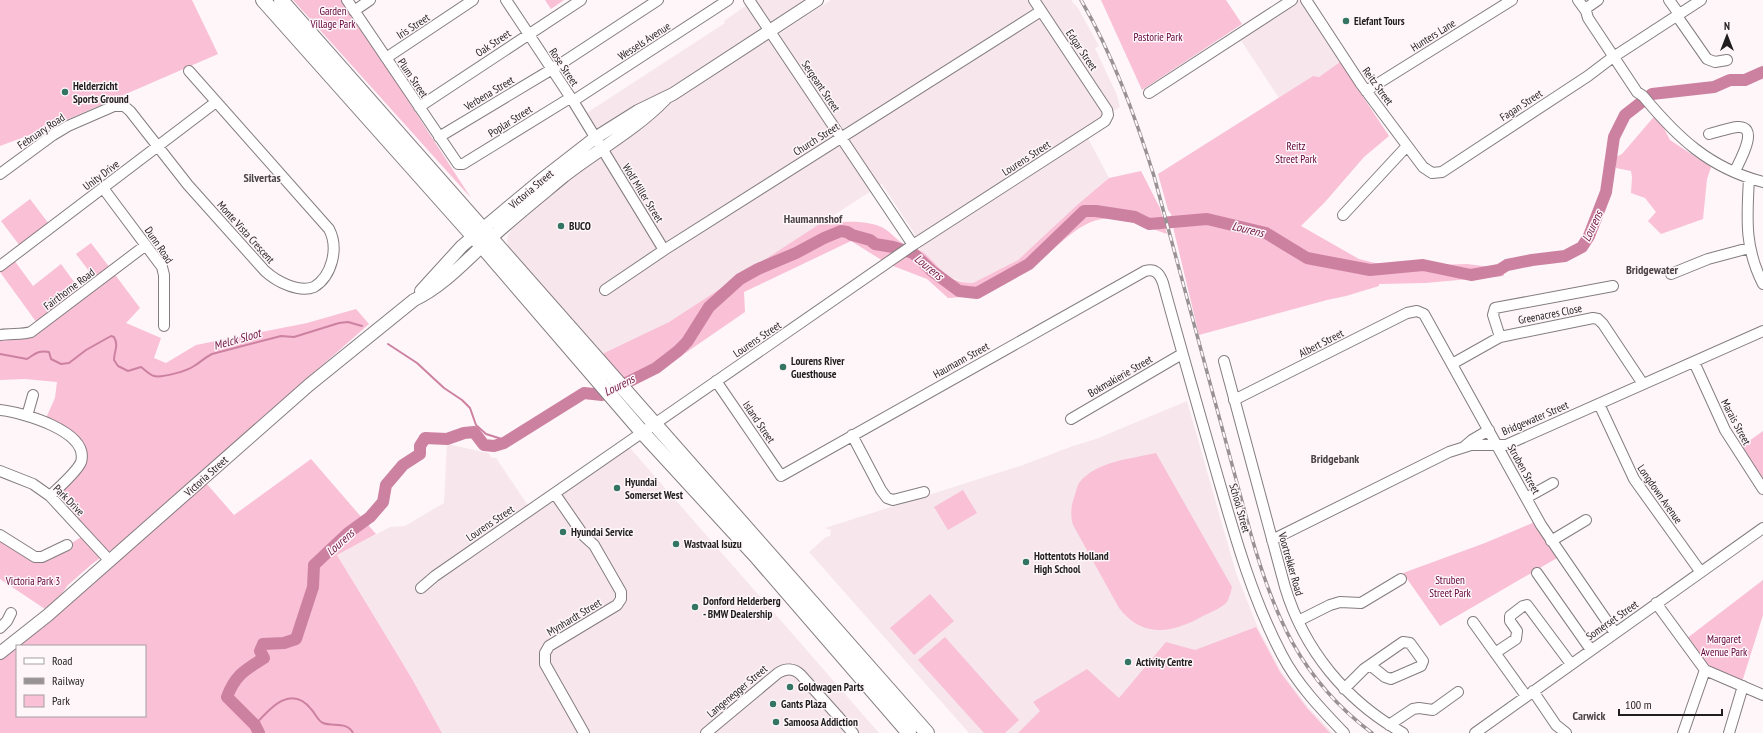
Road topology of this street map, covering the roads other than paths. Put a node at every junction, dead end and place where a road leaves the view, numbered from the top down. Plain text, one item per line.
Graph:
1 (263, 0) edge
2 (281, 0) edge
3 (347, 0) edge
4 (370, 0) edge
5 (473, 0) edge
6 (506, 0) edge
7 (581, 0) edge
8 (658, 0) edge
9 (728, 0) edge
10 (749, 0) edge
11 (817, 0) edge
12 (1034, 0) edge
13 (1292, 0) edge
14 (1306, 0) edge
15 (1512, 0) edge
16 (1578, 0) edge
17 (1598, 0) edge
18 (1669, 0) edge
19 (1701, 0) edge
20 (1585, 10) junction
21 (354, 11) junction
22 (1041, 11) junction
23 (1678, 15) junction
24 (769, 31) junction
25 (528, 34) junction
26 (1616, 56) junction
27 (386, 58) junction
28 (1728, 60) dead end
29 (551, 69) junction
30 (189, 71) dead end
31 (1366, 91) junction
32 (1149, 93) dead end
33 (665, 99) junction
34 (572, 100) junction
35 (216, 102) junction
36 (121, 105) joint
37 (418, 107) junction
38 (1108, 115) joint
39 (1710, 134) dead end
40 (439, 137) junction
41 (842, 137) junction
42 (595, 138) junction
43 (1407, 146) junction
44 (157, 147) junction
45 (601, 148) junction
46 (463, 164) joint
47 (1442, 172) joint
48 (1735, 172) junction
49 (0, 174) edge
50 (1750, 178) junction
51 (1762, 179) edge
52 (103, 188) junction
53 (1343, 215) dead end
54 (482, 237) junction
55 (146, 245) junction
56 (911, 247) junction
57 (1749, 248) junction
58 (664, 250) junction
59 (0, 266) edge
60 (1155, 271) joint
61 (1671, 274) dead end
62 (1763, 284) edge
63 (1613, 286) dead end
64 (605, 290) dead end
65 (1420, 311) joint
66 (164, 326) dead end
67 (1763, 331) edge
68 (0, 335) edge
69 (1500, 337) junction
70 (1182, 354) junction
71 (1224, 361) dead end
72 (1694, 362) junction
73 (1452, 364) junction
74 (716, 381) junction
75 (1643, 384) junction
76 (33, 395) dead end
77 (1234, 400) junction
78 (1598, 404) junction
79 (0, 410) edge
80 (27, 416) junction
81 (1071, 419) dead end
82 (655, 423) junction
83 (1489, 430) junction
84 (642, 432) junction
85 (852, 435) junction
86 (1497, 445) junction
87 (1465, 446) junction
88 (0, 471) edge
89 (781, 476) joint
90 (1553, 483) dead end
91 (1763, 489) edge
92 (924, 492) dead end
93 (555, 494) junction
94 (50, 496) junction
95 (1526, 498) junction
96 (1586, 520) dead end
97 (1763, 528) edge
98 (0, 535) edge
99 (1272, 540) junction
100 (1551, 541) junction
101 (67, 545) dead end
102 (110, 561) junction
103 (1700, 571) junction
104 (1538, 573) dead end
105 (1401, 579) dead end
106 (421, 588) dead end
107 (1656, 604) junction
108 (11, 613) dead end
109 (1298, 621) junction
110 (1473, 622) dead end
111 (0, 628) edge
112 (1615, 633) junction
113 (1590, 650) junction
114 (1495, 653) junction
115 (0, 654) edge
116 (1572, 664) junction
117 (1370, 665) junction
118 (1705, 670) junction
119 (1743, 686) junction
120 (1344, 690) junction
121 (1458, 692) dead end
122 (1529, 694) junction
123 (1763, 695) edge
124 (1389, 725) junction
125 (584, 733) edge
126 (706, 733) edge
127 (853, 733) edge
128 (909, 733) edge
129 (927, 733) edge
130 (1344, 733) edge
131 (1403, 733) edge
132 (1475, 733) edge
133 (1566, 733) edge
134 (1683, 733) edge
135 (1729, 733) edge

1 - 54 highway
2 - 54 highway
3 - 21 street, Plum Street
4 - 21 street
5 - 27 street, Iris Street
6 - 25 street, Rose Street
7 - 25 street, Oak Street
8 - 29 street, Verbena Street
9 - 34 street, Wessels Avenue
10 - 24 street, Sergeant Street
11 - 24 main road, Victoria Street
12 - 22 street, Edgar Street
13 - 32 street
14 - 31 street, Reitz Street
15 - 31 street, Hunters Lane
16 - 20 street
17 - 20 street
18 - 23 street
19 - 23 street, Fagan Street
20 - 26 street
21 - 27 street, Plum Street
22 - 38 street, Edgar Street
22 - 41 street, Church Street
23 - 26 street, Fagan Street
23 - 28 street
24 - 33 main road, Victoria Street
24 - 41 street, Sergeant Street
25 - 29 street, Rose Street
25 - 37 street, Oak Street
26 - 47 street, Fagan Street
26 - 48 street
27 - 37 street, Plum Street
29 - 34 street, Rose Street
29 - 40 street, Verbena Street
30 - 35 street, Monte Vista Crescent
31 - 43 street, Reitz Street
33 - 42 main road, Victoria Street
33 - 45 main road, Victoria Street
34 - 42 street, Rose Street
34 - 46 street, Poplar Street
35 - 44 street, Unity Drive
35 - 44 street, Monte Vista Crescent
36 - 44 street, Monte Vista Crescent
36 - 49 street, February Road
37 - 40 street, Plum Street
38 - 56 street, Lourens Street
39 - 48 street
40 - 46 street, Plum Street
41 - 56 street, Sergeant Street
41 - 58 street, Church Street
42 - 45 street, Rose Street
42 - 54 main road, Victoria Street
43 - 47 street, Reitz Street
43 - 53 street
44 - 52 street, Unity Drive
45 - 54 main road, Victoria Street
45 - 58 street, Wolf Miller Street
48 - 50 street
50 - 51 street
50 - 57 street
52 - 55 street, Dunn Road
52 - 59 street, Unity Drive
54 - 82 highway
54 - 84 highway
54 - 102 main road, Victoria Street
55 - 66 street, Dunn Road
55 - 68 street, Fairthorne Road
56 - 74 street, Lourens Street
57 - 61 street
57 - 62 street
58 - 64 street, Church Street
60 - 70 street, School Street
60 - 85 street, Haumann Street
63 - 69 street
65 - 73 street, Struben Street
65 - 77 street, Albert Street
67 - 72 street, Bridgewater Street
69 - 73 street
69 - 75 street, Greenacres Close
70 - 81 street, Bokmakierie Street
70 - 130 street, School Street
71 - 77 street, Voortrekker Road
72 - 75 street, Bridgewater Street
72 - 91 street, Marais Street
73 - 83 street, Struben Street
74 - 82 street, Lourens Street
74 - 89 street, Island Street
75 - 78 street, Bridgewater Street
76 - 80 street
77 - 99 street, Voortrekker Road
78 - 86 street, Bridgewater Street
78 - 103 street, Longdown Avenue
79 - 80 street
80 - 94 street
82 - 84 street, Lourens Street
82 - 129 highway
83 - 86 street, Struben Street
83 - 87 street
84 - 93 street, Lourens Street
84 - 128 highway
85 - 89 street, Haumann Street
85 - 92 street
86 - 87 street, Bridgewater Street
86 - 95 street, Struben Street
87 - 99 street, Bridgewater Street
88 - 94 street, Park Drive
90 - 95 street
93 - 106 street, Lourens Street
93 - 125 street, Mynhardt Street
94 - 102 street, Park Drive
95 - 100 street, Struben Street
96 - 100 street
97 - 103 street, Somerset Street
98 - 101 street
99 - 109 street, Voortrekker Road
100 - 112 street, Struben Street
102 - 115 main road, Victoria Street
103 - 107 street, Somerset Street
104 - 113 street
105 - 109 street
107 - 112 street, Somerset Street
107 - 118 street
108 - 111 street
109 - 120 street, Voortrekker Road
110 - 114 street
112 - 113 street, Somerset Street
113 - 116 street, Somerset Street
114 - 116 street
114 - 122 street
116 - 122 street, Somerset Street
117 - 117 street
117 - 120 street
118 - 119 street
118 - 134 street
119 - 123 street
119 - 135 street
120 - 124 street, Voortrekker Road
121 - 124 street
122 - 132 street, Somerset Street
122 - 133 street
124 - 131 street, Voortrekker Road
126 - 127 street, Langenegger Street

